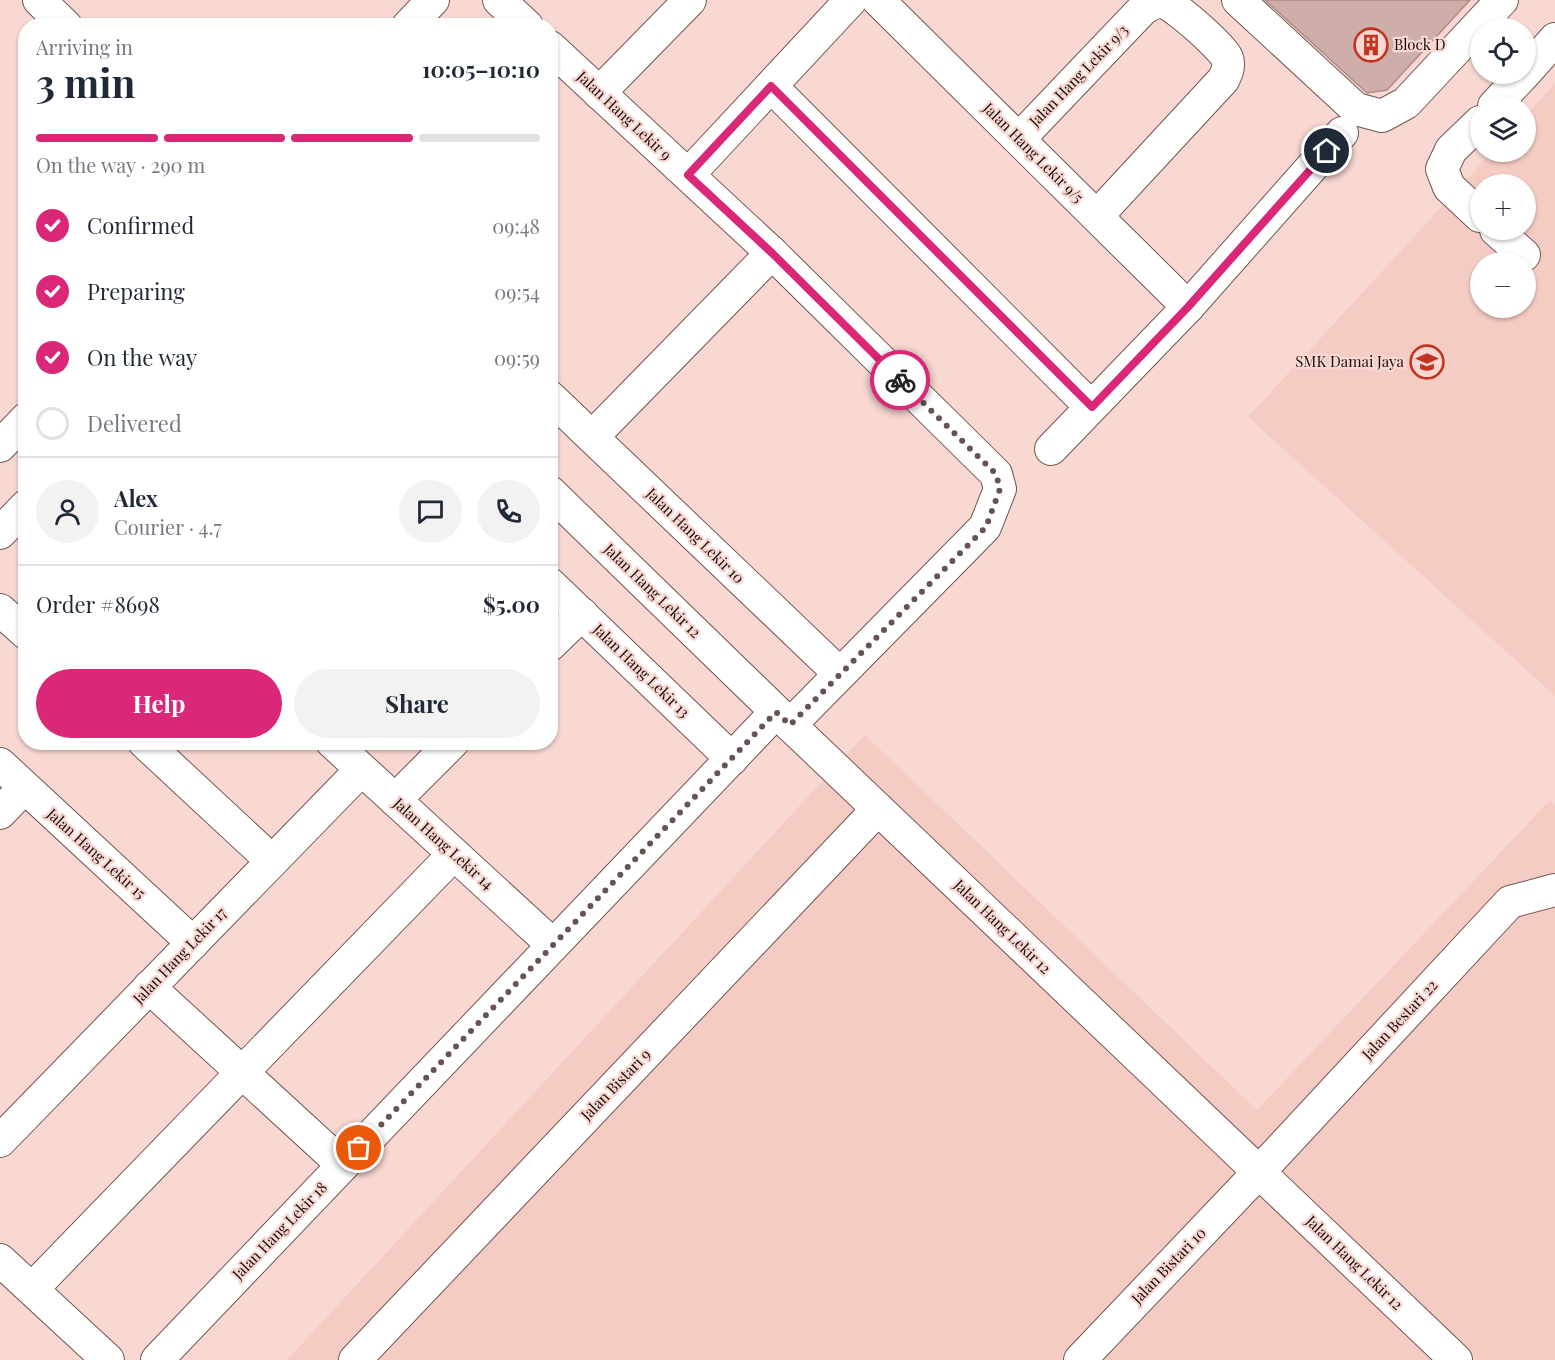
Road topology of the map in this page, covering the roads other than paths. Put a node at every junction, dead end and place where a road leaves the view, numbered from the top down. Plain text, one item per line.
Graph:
1 (39, 0) edge
2 (433, 0) edge
3 (690, 0) edge
4 (851, 0) edge
5 (879, 0) edge
6 (1238, 0) edge
7 (1502, 0) edge
8 (58, 18) edge
9 (416, 18) edge
10 (1555, 39) edge
11 (558, 55) edge
12 (1536, 61) edge
13 (1515, 84) edge
14 (771, 86) junction
15 (599, 93) junction
16 (1503, 96) edge
17 (1470, 132) edge
18 (1342, 133) dead end
19 (1019, 139) junction
20 (688, 175) junction
21 (1470, 207) edge
22 (1097, 216) junction
23 (1507, 240) edge
24 (1521, 252) edge
25 (772, 253) junction
26 (1188, 307) junction
27 (558, 405) edge
28 (1092, 407) junction
29 (18, 427) edge
30 (592, 437) junction
31 (0, 446) edge
32 (1051, 449) dead end
33 (1000, 489) joint
34 (558, 500) edge
35 (18, 514) edge
36 (0, 533) edge
37 (558, 592) edge
38 (0, 610) edge
39 (582, 614) junction
40 (18, 626) edge
41 (558, 637) edge
42 (840, 674) junction
43 (783, 719) junction
44 (153, 750) edge
45 (340, 750) edge
46 (445, 750) edge
47 (732, 759) junction
48 (0, 764) edge
49 (361, 770) junction
50 (24, 788) junction
51 (395, 800) junction
52 (878, 809) junction
53 (0, 813) edge
54 (454, 854) junction
55 (272, 861) junction
56 (1555, 890) edge
57 (193, 943) junction
58 (553, 945) junction
59 (149, 987) junction
60 (241, 1073) junction
61 (0, 1141) edge
62 (343, 1165) junction
63 (1259, 1172) junction
64 (0, 1260) edge
65 (32, 1289) junction
66 (108, 1360) edge
67 (156, 1360) edge
68 (355, 1360) edge
69 (1080, 1360) edge
70 (1456, 1360) edge

1 - 8 street
2 - 9 street
3 - 15 street
4 - 14 street
5 - 19 street, Jalan Hang Lekir 9/5
6 - 7 street
10 - 12 street
11 - 15 street, Jalan Hang Lekir 9
13 - 16 street
14 - 20 street
14 - 28 street
15 - 20 street, Jalan Hang Lekir 9
17 - 21 street
18 - 26 street
19 - 22 street, Jalan Hang Lekir 9/5
19 - 22 street, Jalan Hang Lekir 9/3
20 - 25 street, Jalan Hang Lekir 9
22 - 26 street, Jalan Hang Lekir 9/5
23 - 24 street
25 - 30 street
25 - 33 street, Jalan Hang Lekir 9
26 - 28 street
27 - 30 street, Jalan Hang Lekir 10
28 - 32 street
29 - 31 street
30 - 42 street, Jalan Hang Lekir 10
33 - 42 street, Jalan Hang Lekir 18
34 - 43 street, Jalan Hang Lekir 12
35 - 36 street
37 - 39 street, Jalan Hang Lekir 13
38 - 40 street
39 - 41 street
39 - 47 street, Jalan Hang Lekir 13
42 - 43 street, Jalan Hang Lekir 18
43 - 47 street, Jalan Hang Lekir 18
43 - 52 street, Jalan Hang Lekir 12
44 - 55 street
45 - 49 street, Jalan Hang Lekir 14
46 - 51 street
47 - 58 street, Jalan Hang Lekir 18
48 - 50 street, Jalan Hang Lekir 15
49 - 51 street, Jalan Hang Lekir 14
49 - 55 street, Jalan Hang Lekir 17
50 - 53 street
50 - 57 street, Jalan Hang Lekir 15
51 - 54 street, Jalan Hang Lekir 14
52 - 63 street, Jalan Hang Lekir 12
52 - 68 street, Jalan Bistari 9
54 - 58 street, Jalan Hang Lekir 14
54 - 60 street
55 - 57 street, Jalan Hang Lekir 17
56 - 63 street, Jalan Bestari 22
57 - 59 street, Jalan Hang Lekir 17
58 - 62 street, Jalan Hang Lekir 18
59 - 60 street
59 - 61 street, Jalan Hang Lekir 17
60 - 62 street
60 - 65 street
62 - 67 street, Jalan Hang Lekir 18
63 - 69 street, Jalan Bistari 10
63 - 70 street, Jalan Hang Lekir 12
64 - 65 street
65 - 66 street

